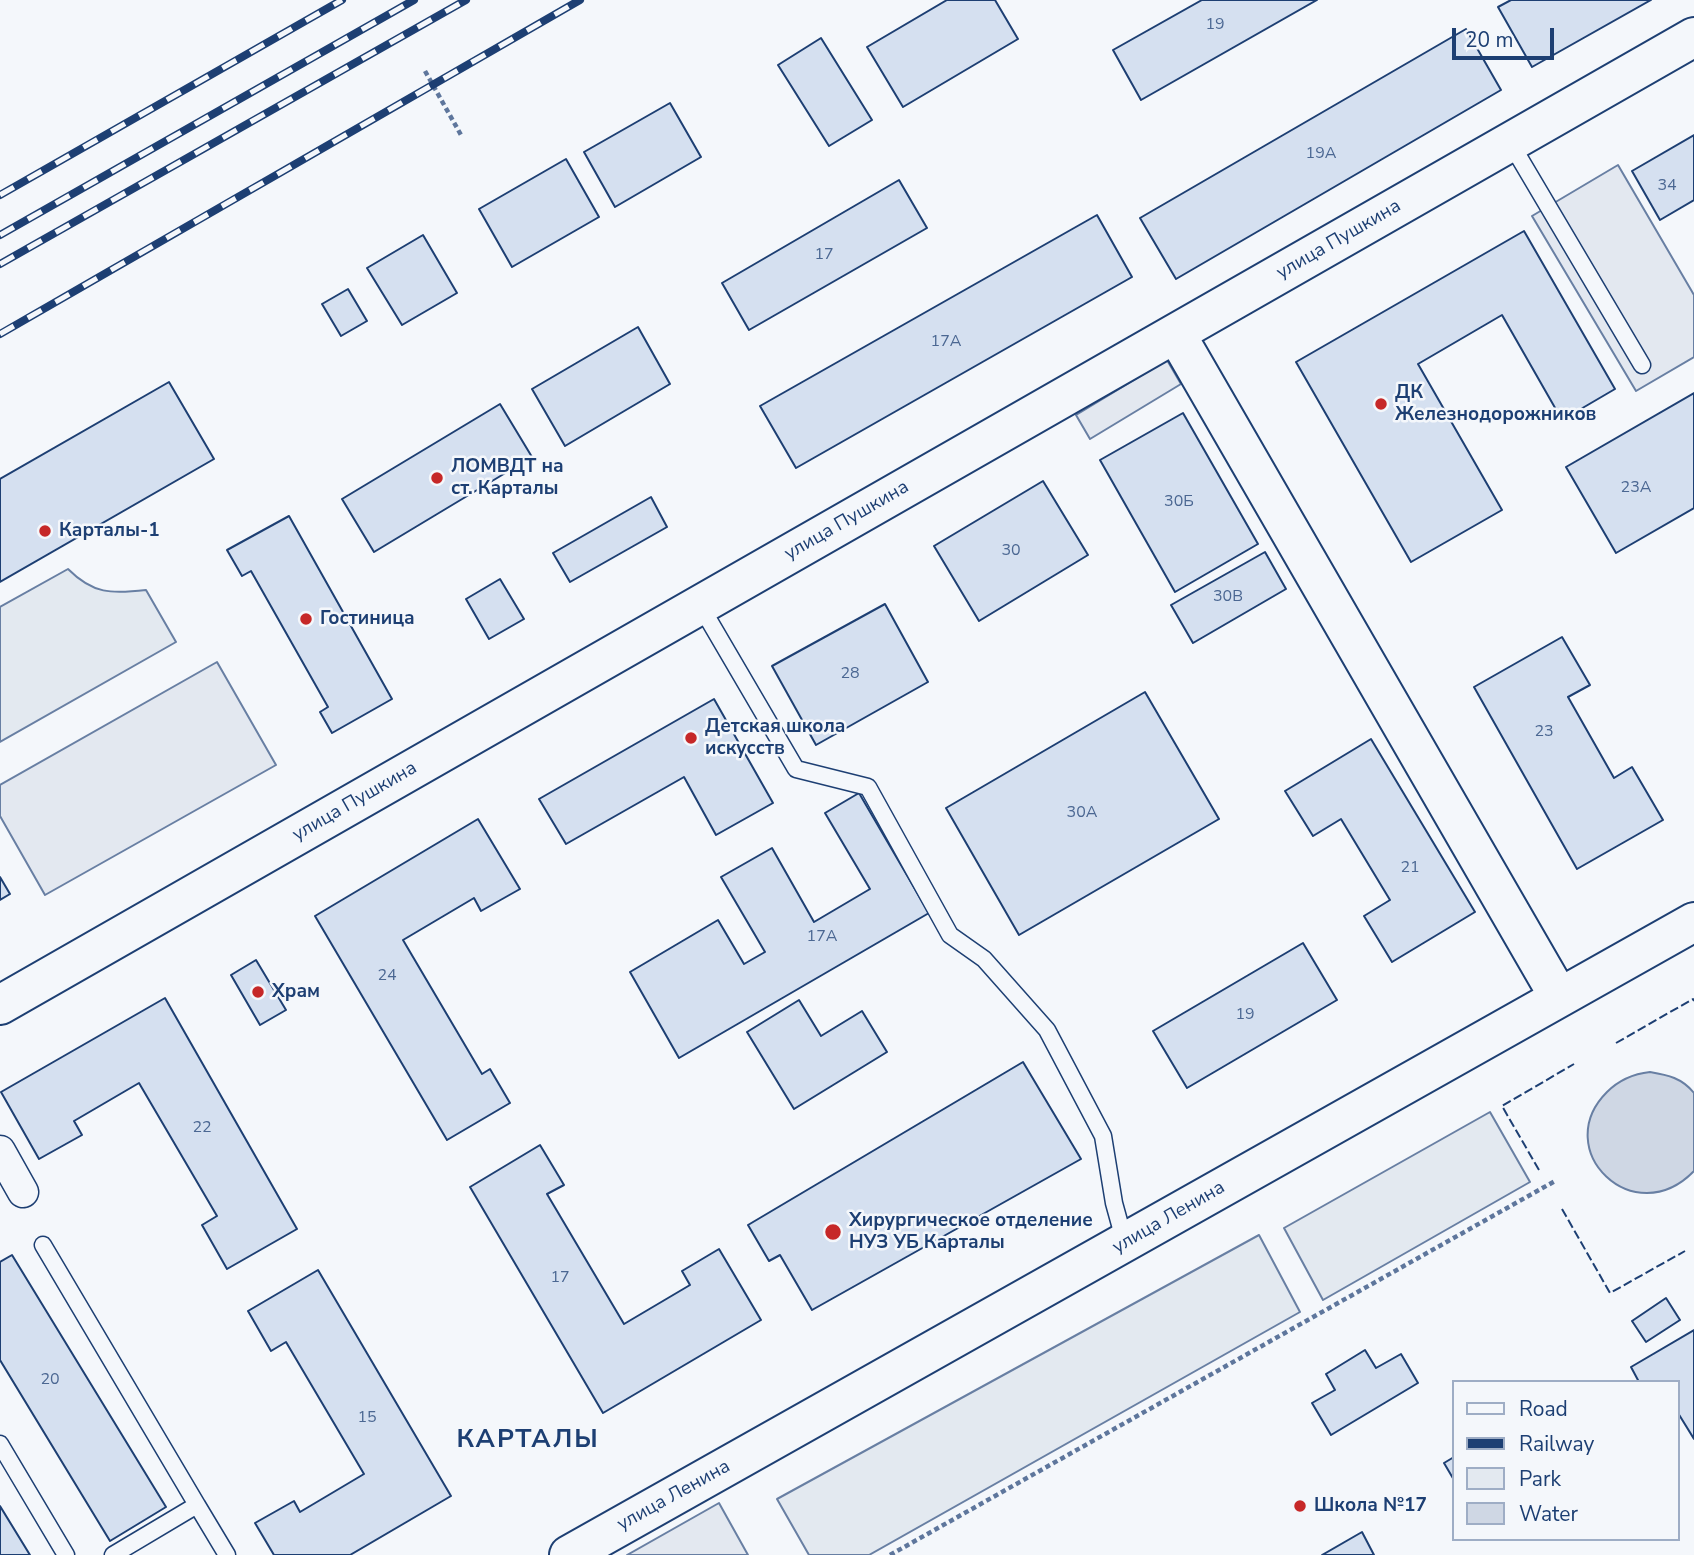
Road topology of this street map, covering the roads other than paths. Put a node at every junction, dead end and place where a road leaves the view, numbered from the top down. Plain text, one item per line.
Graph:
1 (1694, 37) edge
2 (1510, 142) junction
3 (1175, 334) junction
4 (1642, 365) dead end
5 (699, 606) junction
6 (1694, 922) edge
7 (1559, 997) junction
8 (0, 1005) edge
9 (0, 1151) edge
10 (23, 1192) dead end
11 (1125, 1243) junction
12 (43, 1245) dead end
13 (0, 1444) edge
14 (197, 1506) junction
15 (66, 1555) edge
16 (113, 1555) edge
17 (227, 1555) edge
18 (569, 1555) edge

1 - 2 street, улица Пушкина
2 - 3 street, улица Пушкина
2 - 4 lane
3 - 5 street, улица Пушкина
3 - 7 street
5 - 8 street, улица Пушкина
5 - 11 lane
6 - 7 street, улица Ленина
7 - 11 street, улица Ленина
9 - 10 street
11 - 18 street, улица Ленина
12 - 14 lane
13 - 15 lane
14 - 16 lane
14 - 17 lane

